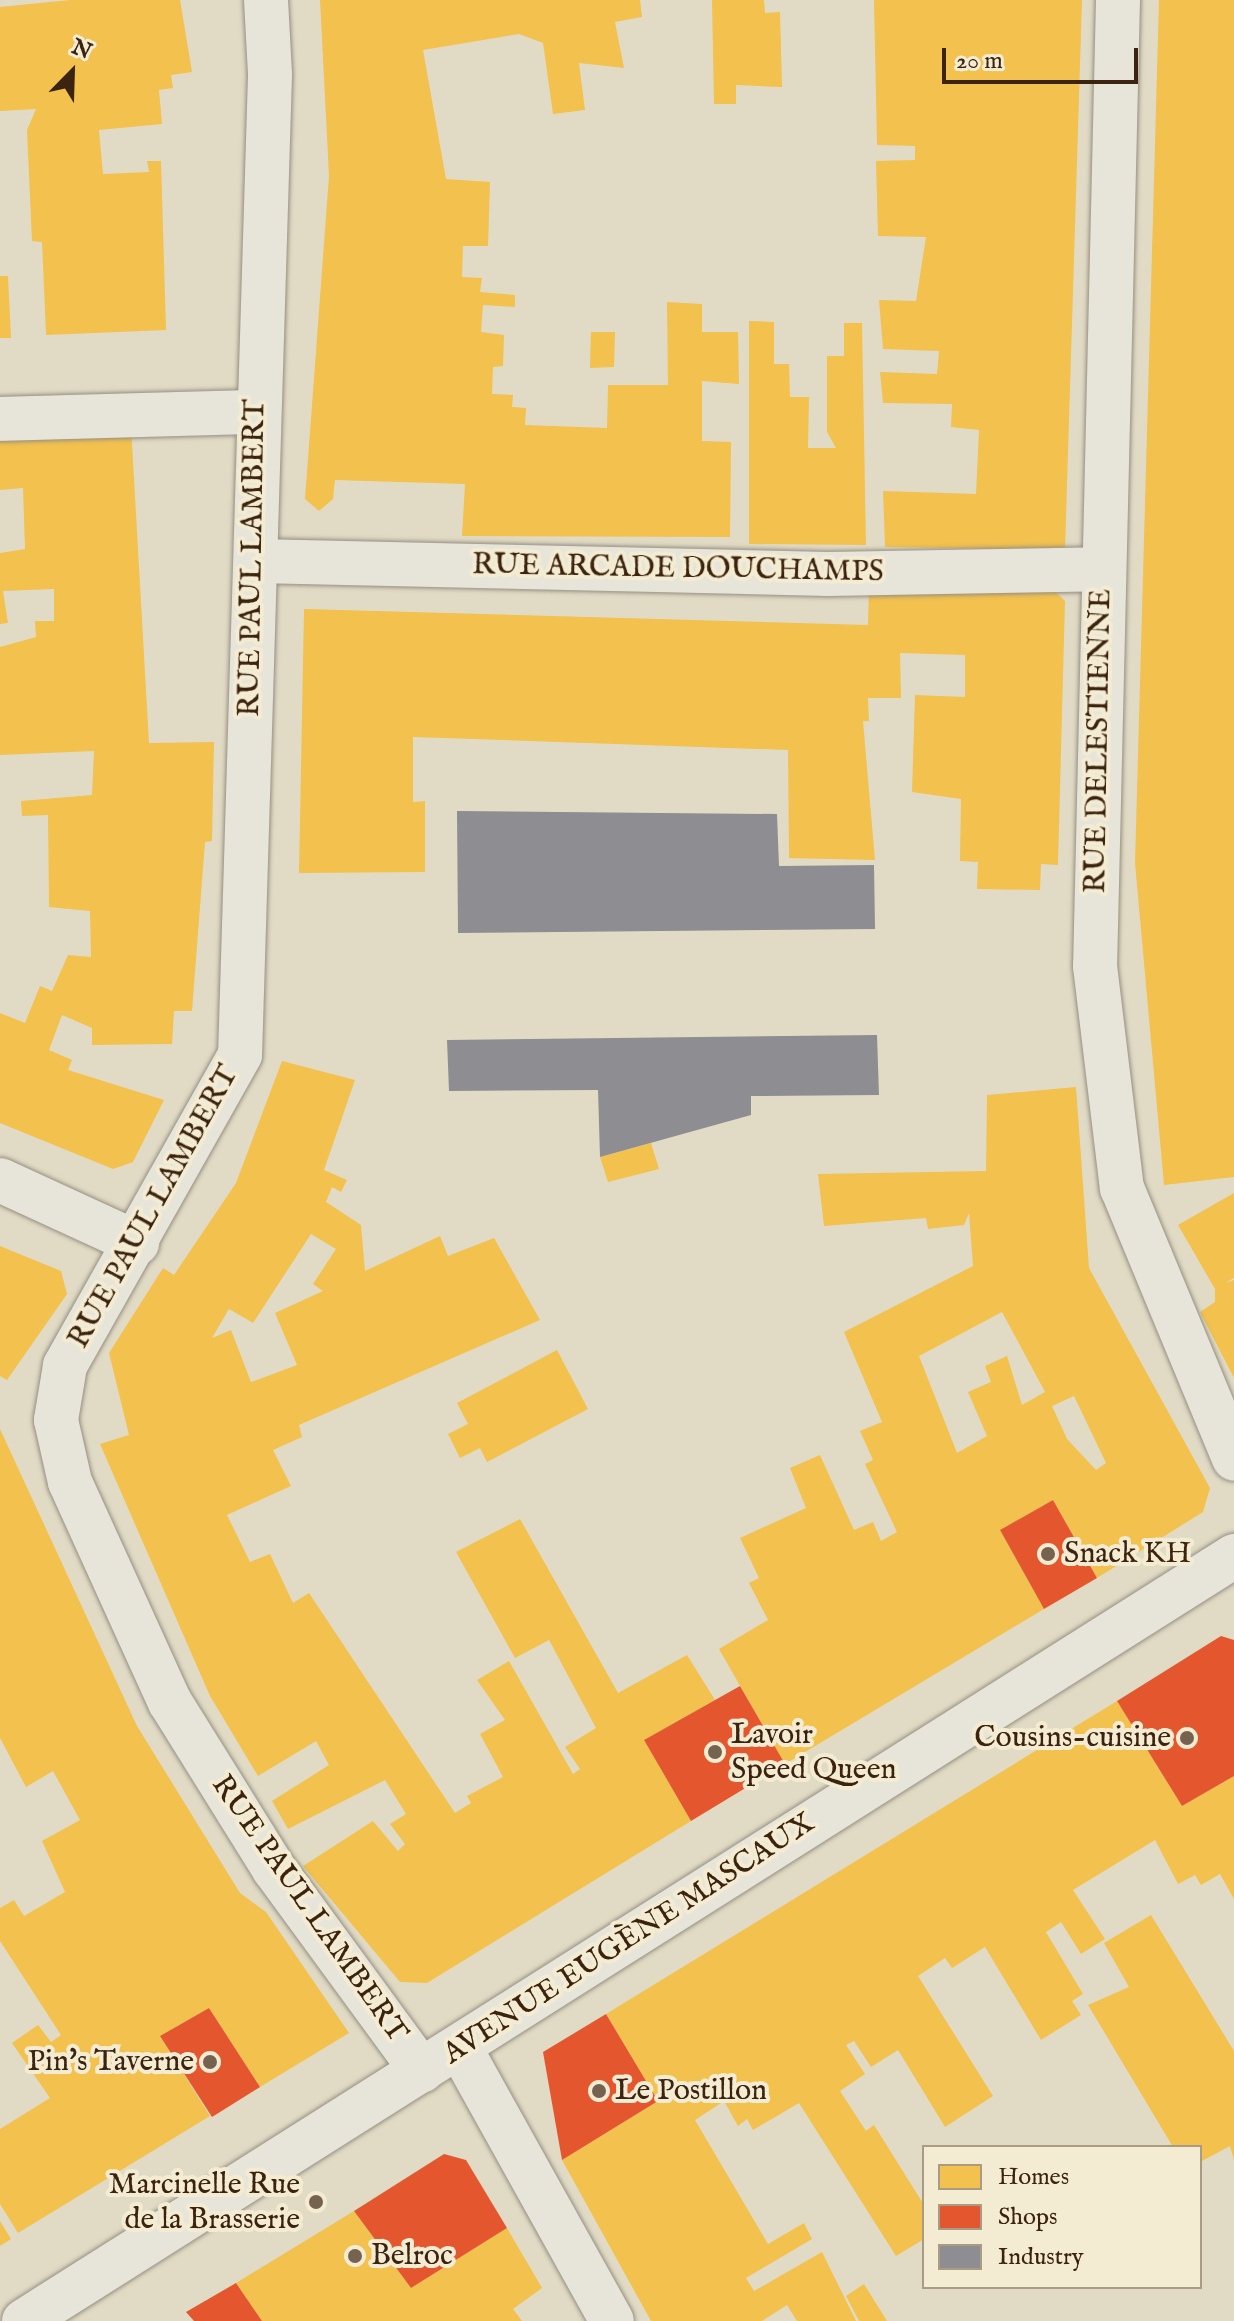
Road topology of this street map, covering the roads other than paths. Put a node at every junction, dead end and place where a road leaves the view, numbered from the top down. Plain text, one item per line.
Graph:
1 (266, 0) edge
2 (1118, 0) edge
3 (256, 412) junction
4 (0, 419) edge
5 (256, 561) junction
6 (1101, 569) junction
7 (0, 1180) edge
8 (137, 1243) junction
9 (1234, 1459) edge
10 (1234, 1556) edge
11 (460, 2048) junction
12 (422, 2071) junction
13 (24, 2321) edge
14 (612, 2321) edge

1 - 3 street, RUE PAUL LAMBERT
2 - 6 street, RUE DELESTIENNE
3 - 4 street
3 - 5 street, RUE PAUL LAMBERT
5 - 6 street, RUE ARCADE DOUCHAMPS
5 - 8 street, RUE PAUL LAMBERT
6 - 9 street, RUE DELESTIENNE
7 - 8 street
8 - 12 street, RUE PAUL LAMBERT
10 - 11 street, AVENUE EUGÈNE MASCAUX
11 - 12 street, AVENUE EUGÈNE MASCAUX
11 - 14 street
12 - 13 street, AVENUE EUGÈNE MASCAUX

